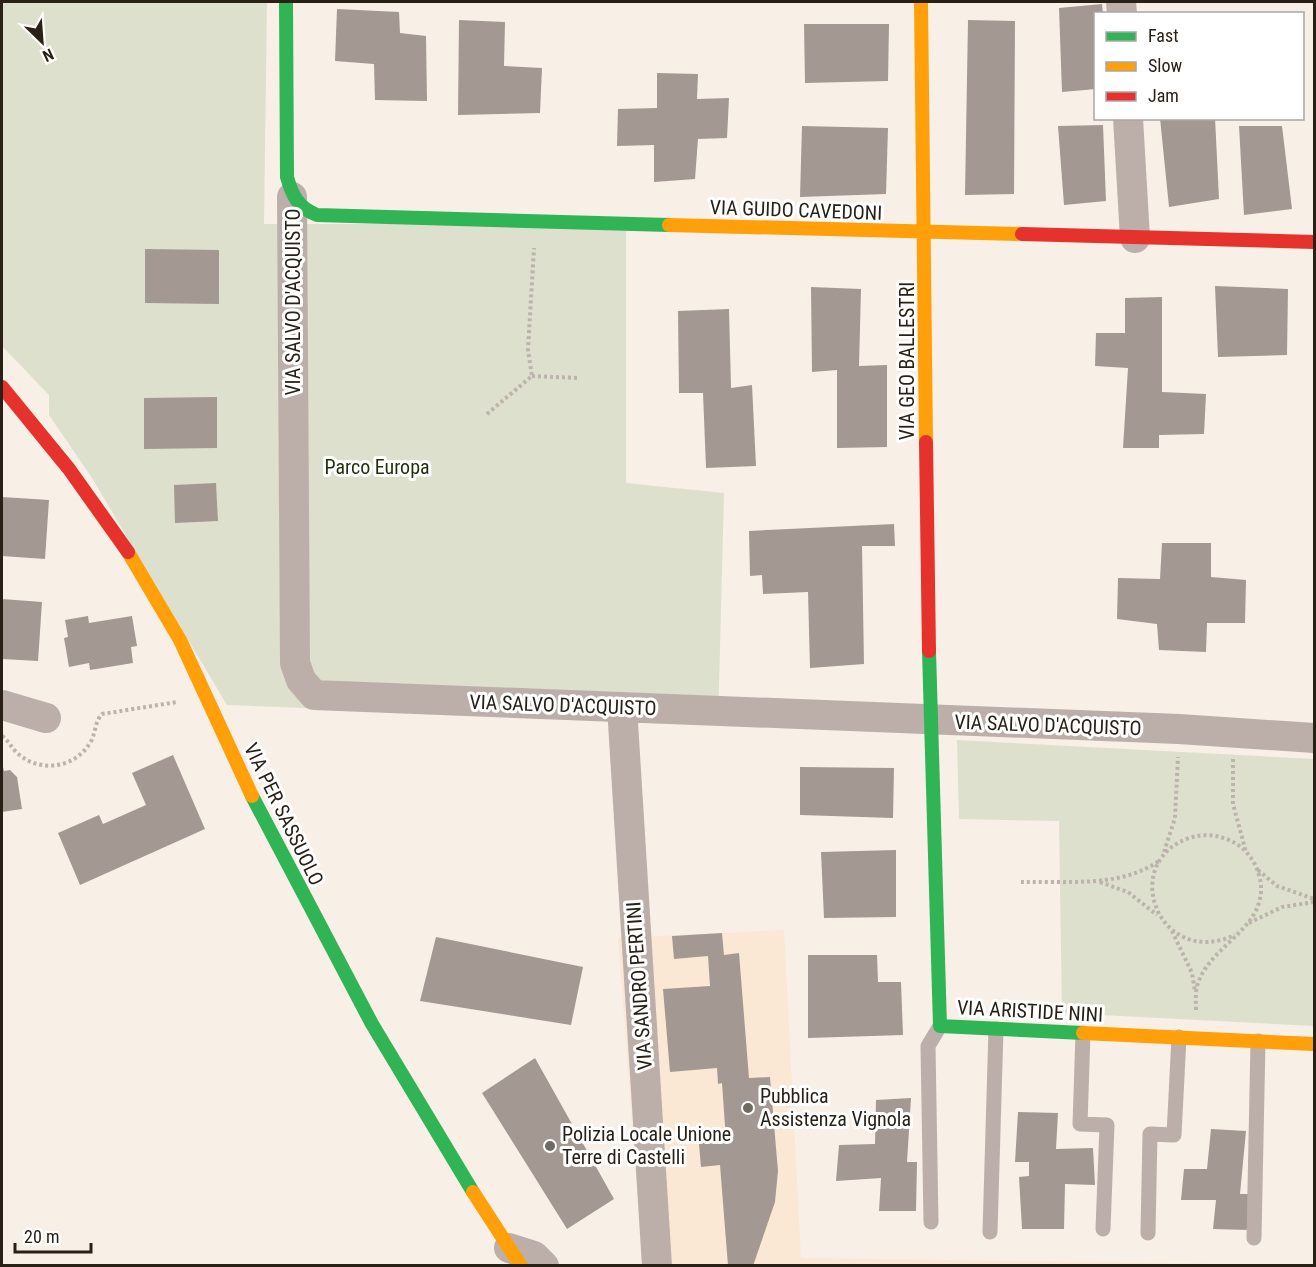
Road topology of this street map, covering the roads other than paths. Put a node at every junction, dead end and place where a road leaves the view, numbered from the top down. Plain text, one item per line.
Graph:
1 (286, 2) edge
2 (921, 2) edge
3 (1128, 120) edge
4 (291, 193) junction
5 (926, 233) junction
6 (1135, 238) junction
7 (1314, 242) edge
8 (2, 387) edge
9 (2, 705) edge
10 (622, 707) junction
11 (46, 718) dead end
12 (930, 721) junction
13 (1314, 738) edge
14 (940, 1026) junction
15 (996, 1029) junction
16 (1083, 1033) junction
17 (1187, 1037) junction
18 (1258, 1041) junction
19 (1314, 1044) edge
20 (931, 1222) dead end
21 (1103, 1229) dead end
22 (990, 1232) dead end
23 (1148, 1233) dead end
24 (1254, 1239) dead end
25 (515, 1257) edge
26 (544, 1266) edge
27 (657, 1266) edge

1 - 4 street
2 - 5 street, VIA GEO BALLESTRI
3 - 6 street
4 - 5 street, VIA GUIDO CAVEDONI
4 - 10 street, VIA SALVO D'ACQUISTO
5 - 6 street, VIA GUIDO CAVEDONI
5 - 12 street, VIA GEO BALLESTRI
6 - 7 street, VIA GUIDO CAVEDONI
8 - 25 street, VIA PER SASSUOLO
9 - 11 street
10 - 12 street, VIA SALVO D'ACQUISTO
10 - 27 street, VIA SANDRO PERTINI
12 - 13 street, VIA SALVO D'ACQUISTO
12 - 14 street, VIA ARISTIDE NINI
14 - 15 street, VIA ARISTIDE NINI
14 - 20 lane
15 - 16 street, VIA ARISTIDE NINI
15 - 22 lane
16 - 17 street, VIA ARISTIDE NINI
16 - 21 lane
17 - 18 street, VIA ARISTIDE NINI
17 - 23 lane
18 - 19 street, VIA ARISTIDE NINI
18 - 24 lane
25 - 26 street

